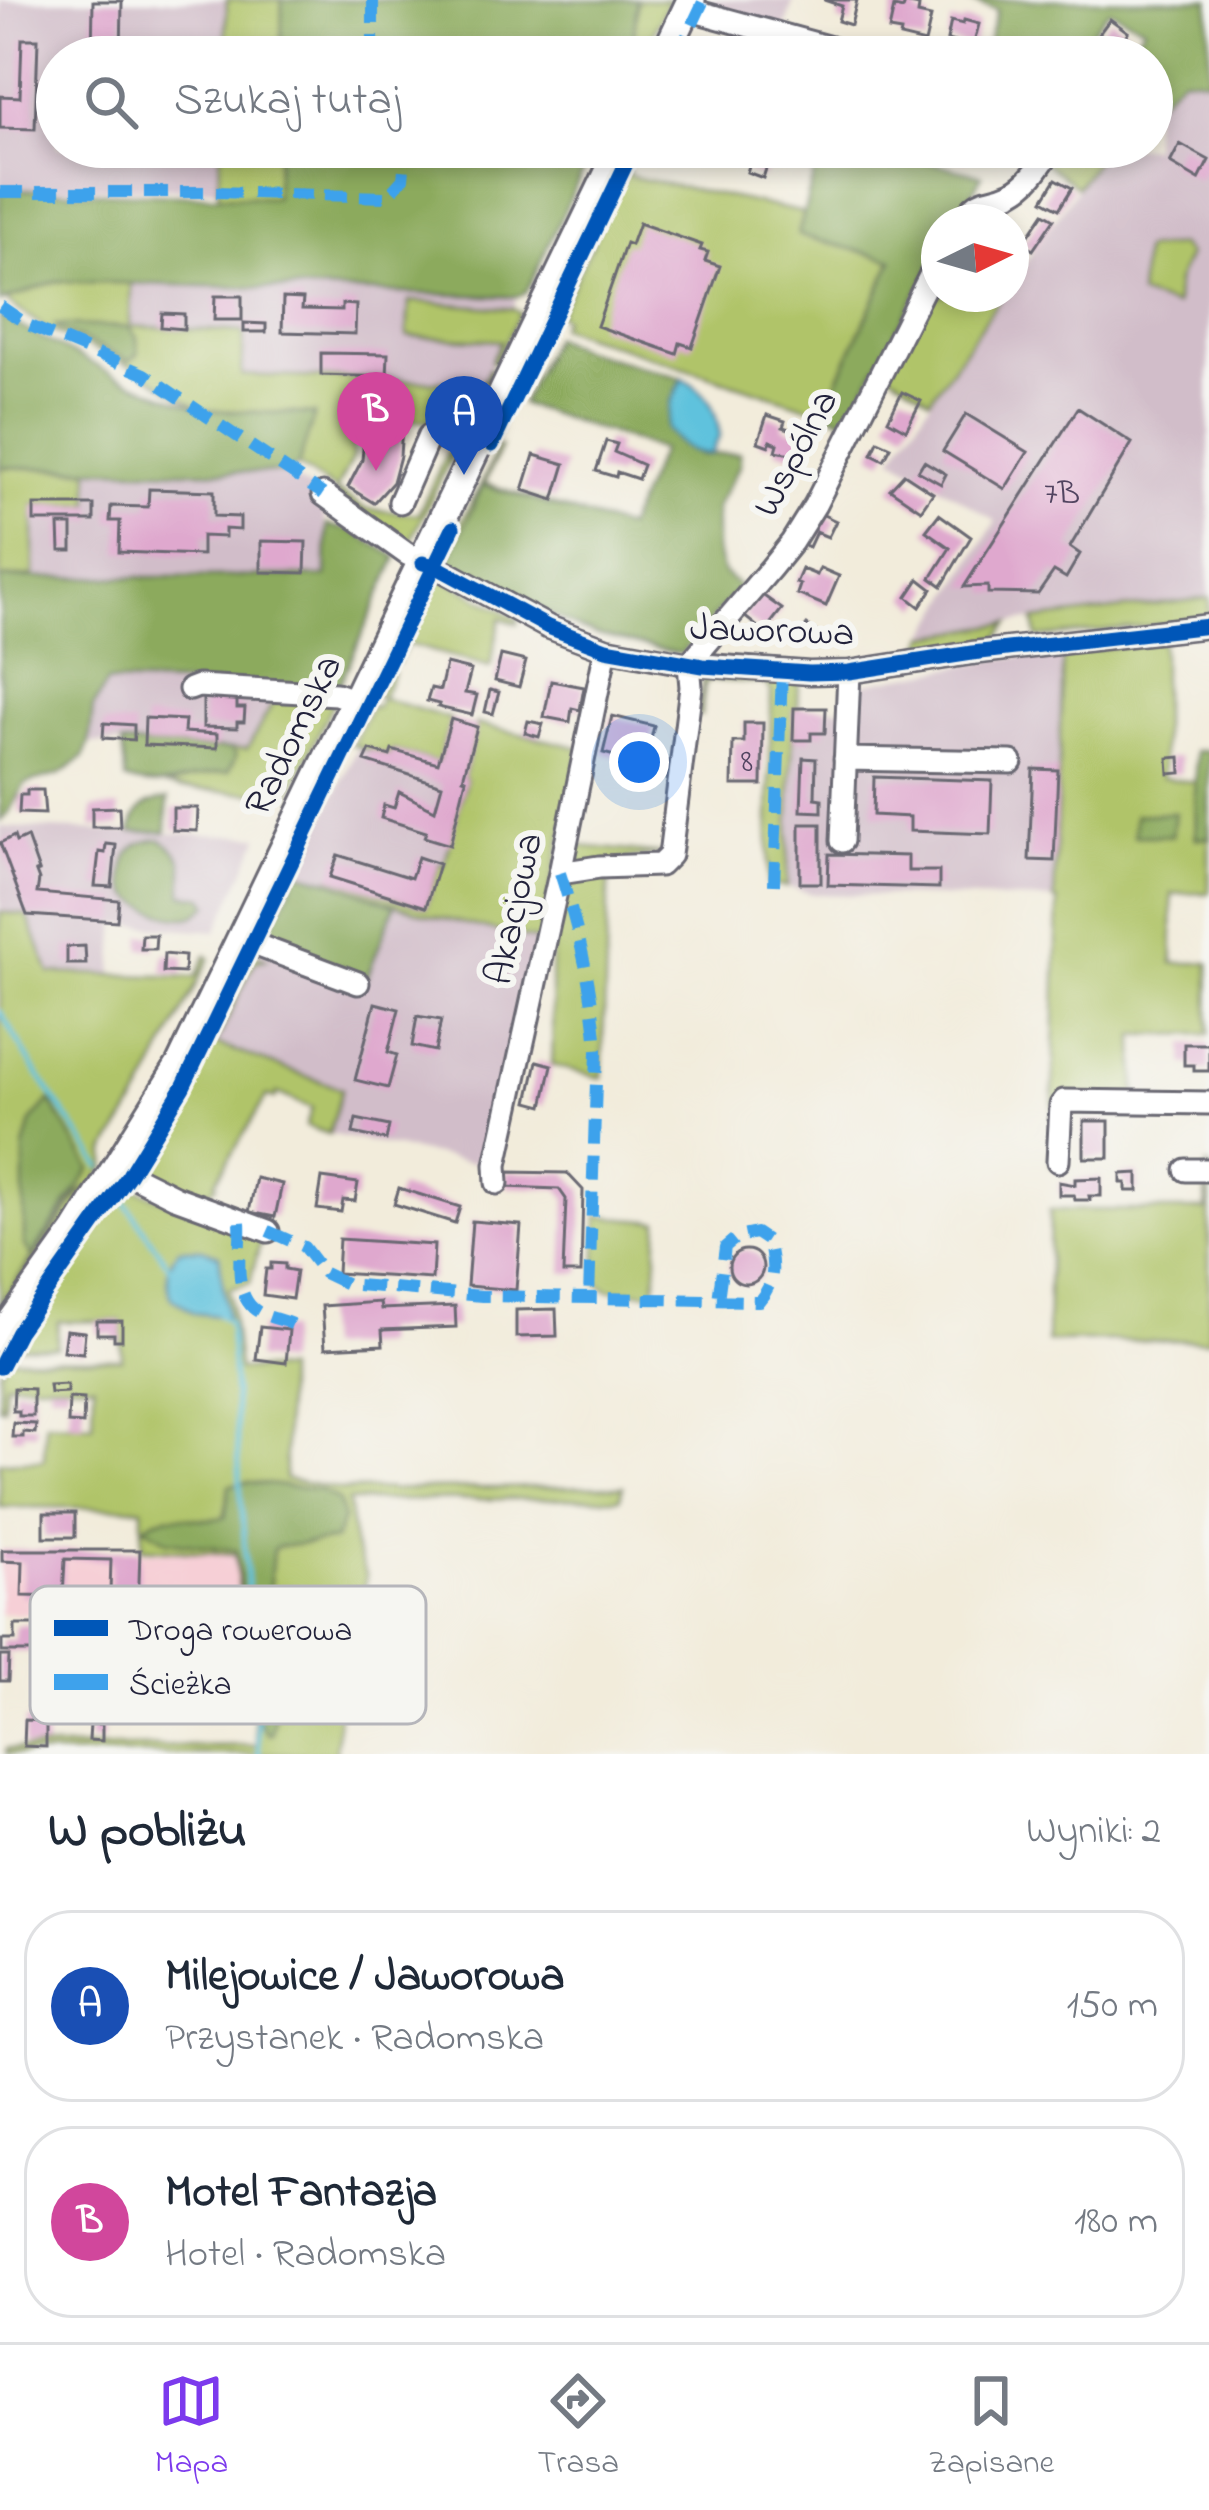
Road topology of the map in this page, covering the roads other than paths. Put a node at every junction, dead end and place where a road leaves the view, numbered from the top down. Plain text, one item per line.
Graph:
1 (689, 4) edge
2 (674, 36) edge
3 (795, 36) edge
4 (611, 168) edge
5 (1039, 168) edge
6 (975, 204) edge
7 (921, 293) edge
8 (478, 445) junction
9 (323, 494) dead end
10 (400, 502) dead end
11 (423, 562) junction
12 (1209, 626) edge
13 (606, 649) junction
14 (688, 664) junction
15 (849, 672) junction
16 (190, 689) dead end
17 (356, 701) junction
18 (845, 759) junction
19 (1011, 761) dead end
20 (842, 841) dead end
21 (560, 873) junction
22 (240, 939) junction
23 (358, 982) dead end
24 (1209, 1102) edge
25 (1058, 1161) dead end
26 (117, 1168) junction
27 (1186, 1170) dead end
28 (1209, 1170) edge
29 (497, 1184) dead end
30 (268, 1232) dead end
31 (2, 1330) edge

1 - 2 main road
1 - 3 street
4 - 8 main road, Radomska
5 - 6 street
7 - 14 street, Wspólna
8 - 10 street
8 - 11 main road, Radomska
9 - 11 street, Jaworowa
11 - 13 street, Jaworowa
11 - 17 main road, Radomska
12 - 15 street, Jaworowa
13 - 14 street, Jaworowa
13 - 21 street, Akacjowa
14 - 15 street, Jaworowa
14 - 21 street
15 - 18 street
16 - 17 street
17 - 22 main road, Radomska
18 - 19 street
18 - 20 street
21 - 29 street, Akacjowa
22 - 23 street
22 - 26 main road, Radomska
24 - 25 street
26 - 30 street
26 - 31 main road, Radomska
27 - 28 street

